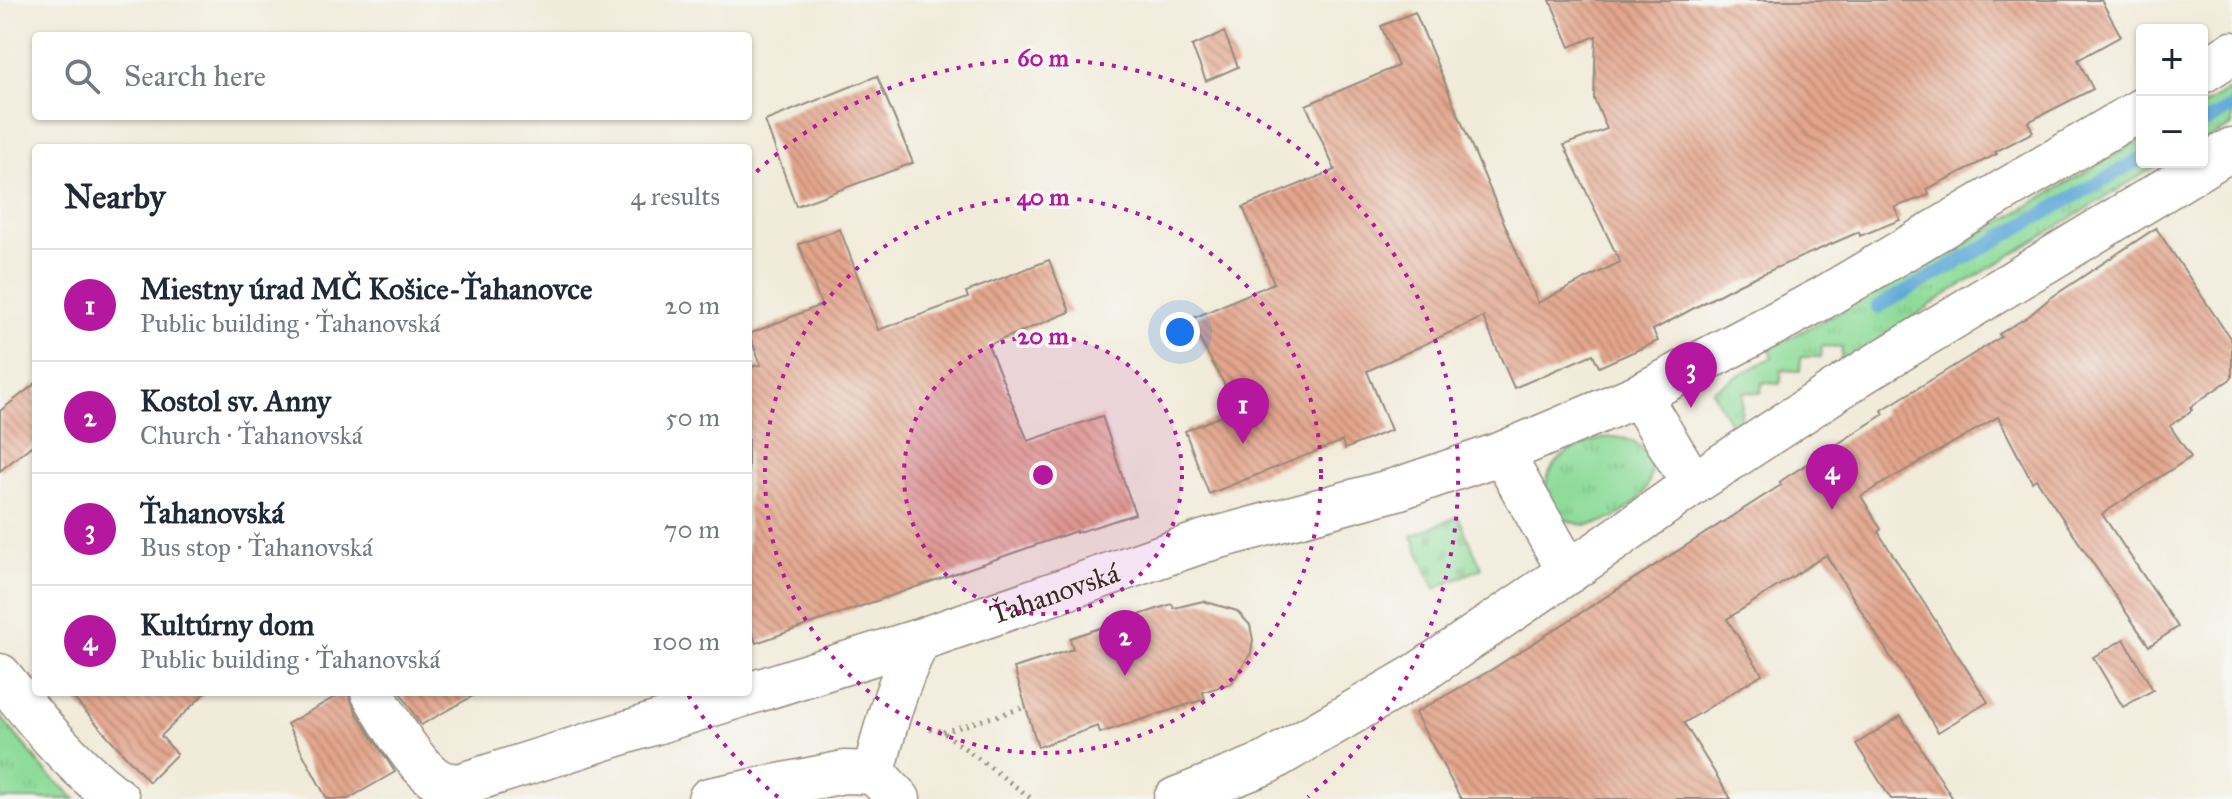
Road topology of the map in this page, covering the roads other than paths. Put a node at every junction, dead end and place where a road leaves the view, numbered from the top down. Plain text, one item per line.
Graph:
1 (2232, 53) edge
2 (2208, 68) edge
3 (2136, 113) edge
4 (2232, 149) edge
5 (1639, 395) junction
6 (1502, 453) junction
7 (1693, 484) junction
8 (1569, 572) junction
9 (919, 640) junction
10 (0, 675) edge
11 (752, 693) edge
12 (374, 696) edge
13 (741, 696) edge
14 (886, 786) edge
15 (118, 799) edge
16 (709, 799) edge
17 (1175, 799) edge

1 - 2 street
3 - 5 street, Ťahanovská
4 - 7 street
5 - 6 street, Ťahanovská
5 - 7 street
6 - 8 street
6 - 9 street, Ťahanovská
7 - 8 street
8 - 17 street
9 - 11 street, Ťahanovská
9 - 14 street
10 - 15 street
12 - 13 street, Ťahanovská
14 - 16 street

